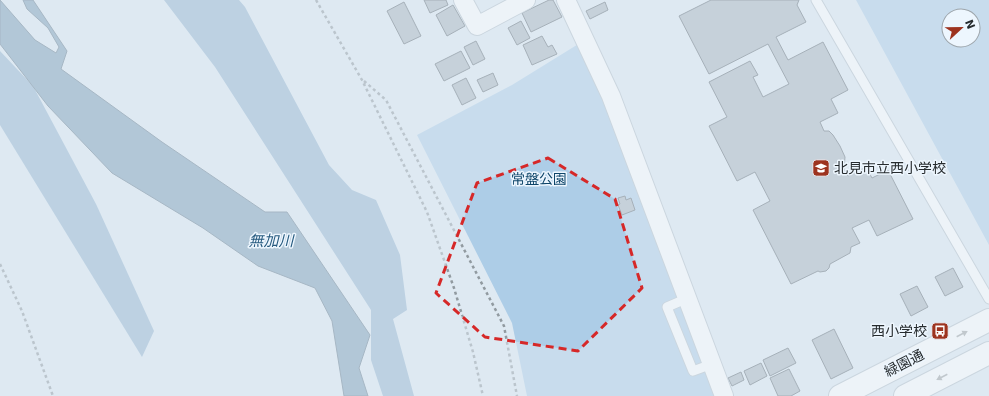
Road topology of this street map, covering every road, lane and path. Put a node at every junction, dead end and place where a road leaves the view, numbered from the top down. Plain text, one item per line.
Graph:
1 (316, 0) edge
2 (463, 0) edge
3 (526, 0) edge
4 (566, 0) edge
5 (816, 0) edge
6 (362, 80) junction
7 (0, 264) edge
8 (989, 298) edge
9 (989, 320) edge
10 (989, 353) edge
11 (866, 390) edge
12 (53, 396) edge
13 (483, 396) edge
14 (517, 396) edge
15 (724, 396) edge
16 (840, 396) edge
17 (905, 396) edge

1 - 6 path
2 - 3 street
4 - 15 street
5 - 8 lane
6 - 13 path
6 - 14 path
7 - 12 path
11 -> 9 street, 緑園通
10 -> 17 street
11 - 16 street, 緑園通

